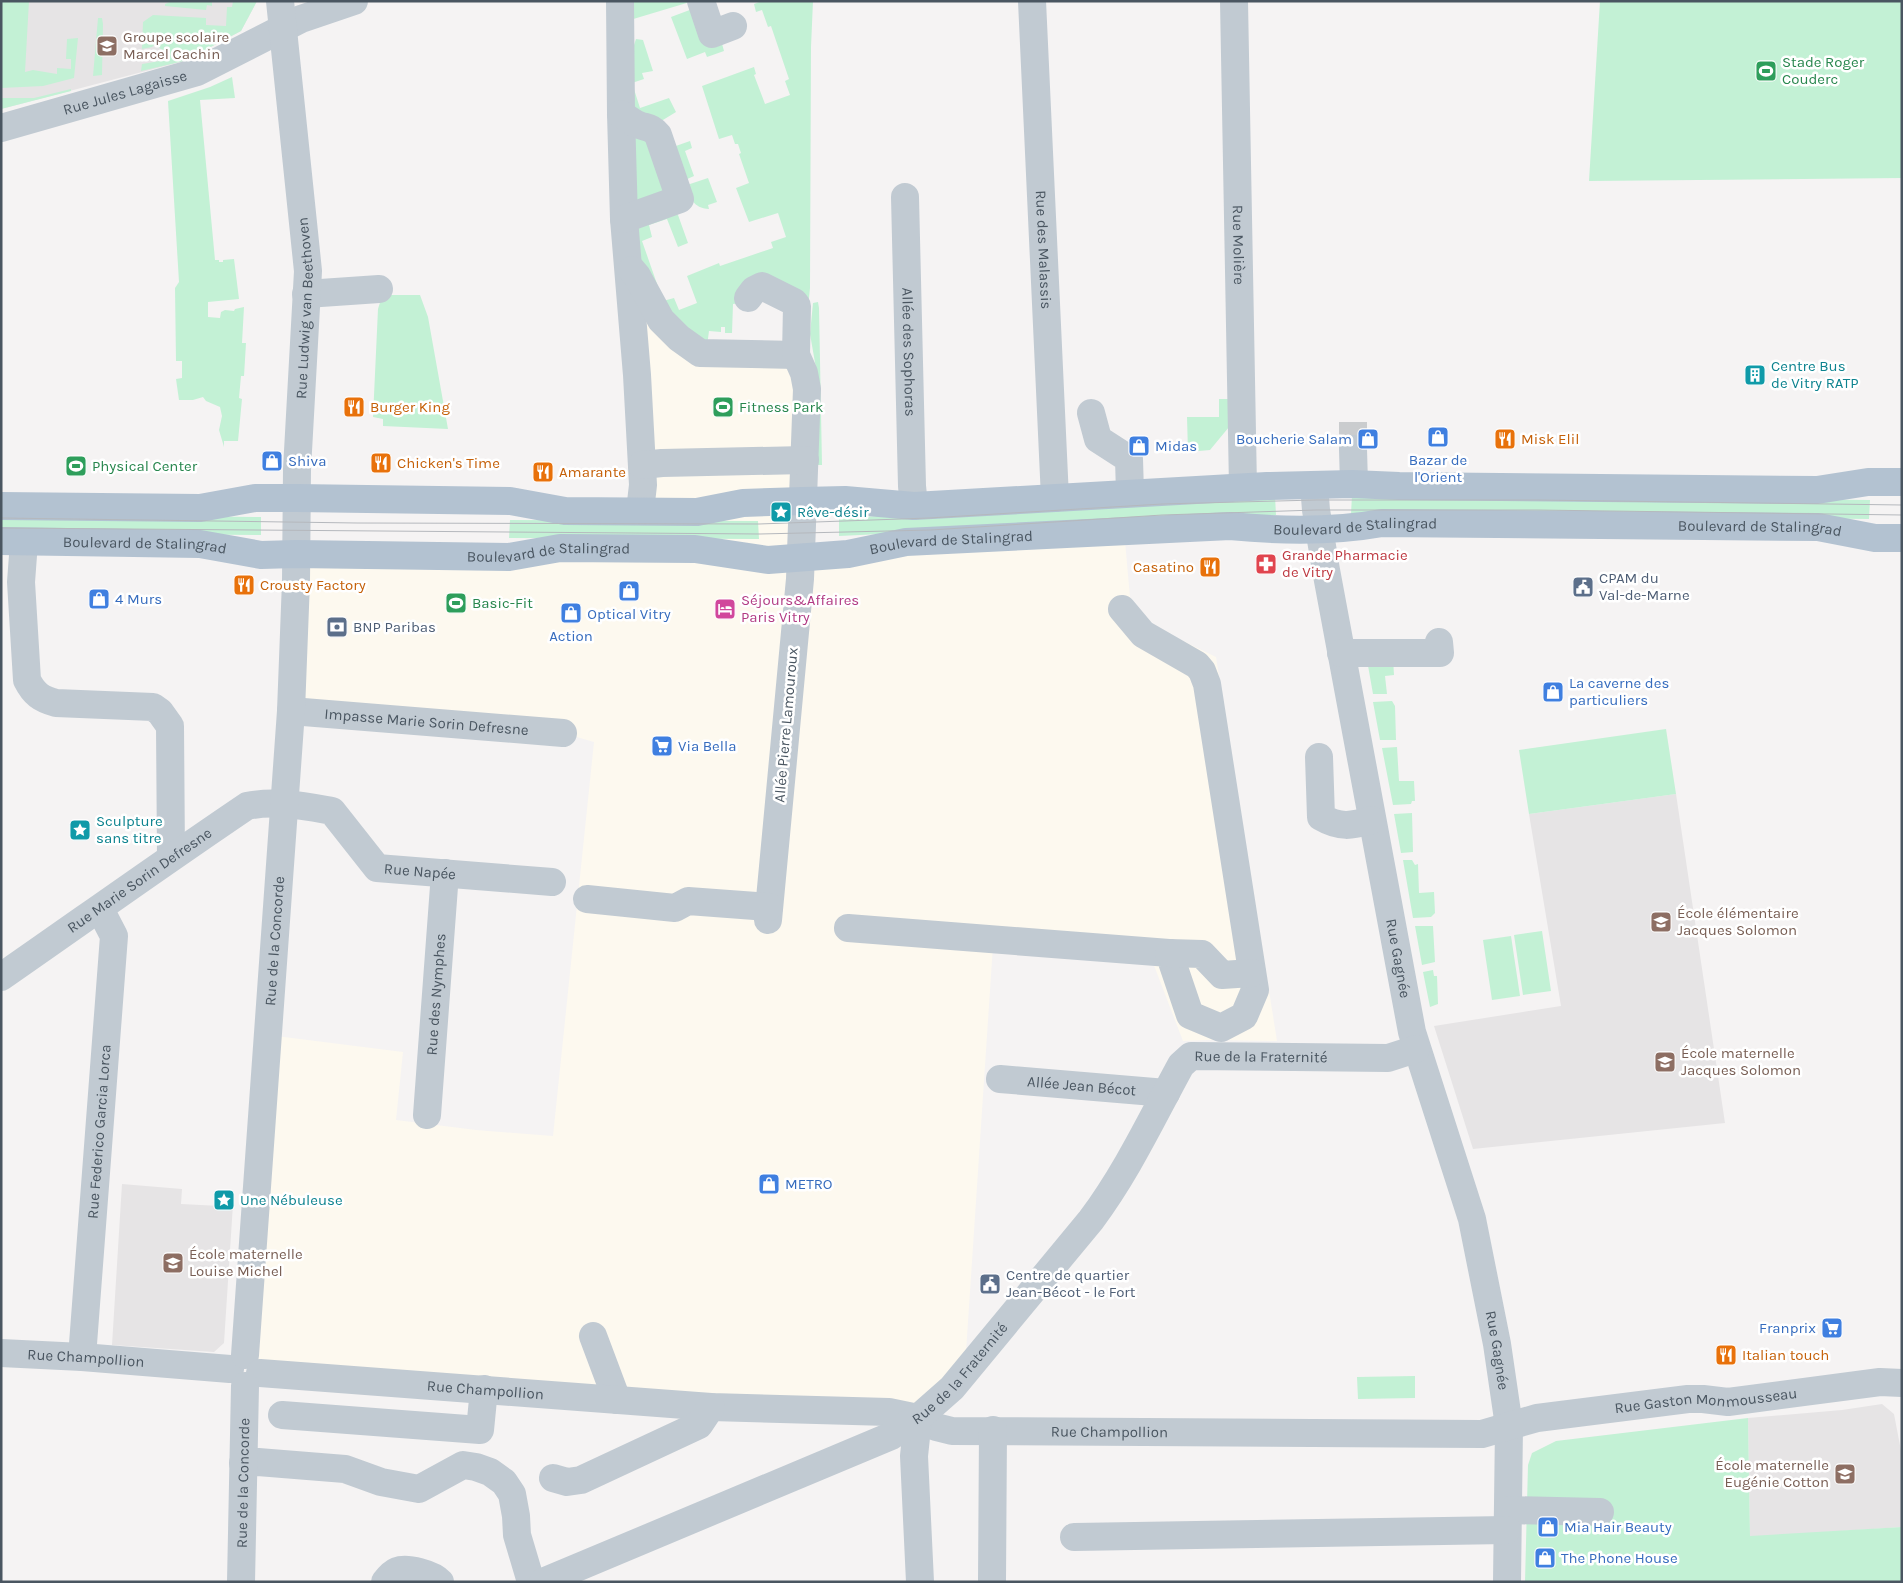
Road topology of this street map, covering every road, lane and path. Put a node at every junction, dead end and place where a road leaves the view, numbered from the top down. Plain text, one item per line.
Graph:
1 (280, 1) edge
2 (354, 1) edge
3 (620, 1) edge
4 (701, 1) edge
5 (1234, 1) edge
6 (1037, 2) edge
7 (733, 26) dead end
8 (283, 29) junction
9 (621, 114) junction
10 (1, 128) edge
11 (905, 197) dead end
12 (624, 220) junction
13 (627, 266) junction
14 (379, 289) dead end
15 (306, 294) junction
16 (748, 298) dead end
17 (796, 356) junction
18 (656, 371) dead end
19 (1091, 413) dead end
20 (1353, 449) tunnel mouth
21 (805, 460) junction
22 (642, 465) junction
23 (1902, 482) edge
24 (1354, 484) junction
25 (1314, 485) junction
26 (1243, 487) junction
27 (1130, 493) junction
28 (296, 498) junction
29 (1056, 498) junction
30 (803, 501) junction
31 (1, 506) edge
32 (914, 506) junction
33 (640, 511) junction
34 (296, 526) joint
35 (1319, 529) junction
36 (1902, 538) edge
37 (13, 541) edge
38 (296, 554) junction
39 (801, 557) junction
40 (1122, 609) dead end
41 (1439, 642) dead end
42 (1340, 652) junction
43 (291, 711) junction
44 (563, 733) dead end
45 (1319, 757) dead end
46 (285, 804) junction
47 (1372, 820) junction
48 (171, 857) junction
49 (445, 874) junction
50 (552, 882) dead end
51 (587, 899) dead end
52 (100, 909) junction
53 (848, 928) dead end
54 (1169, 953) junction
55 (1252, 973) junction
56 (1, 977) edge
57 (1416, 1049) junction
58 (1000, 1079) dead end
59 (1166, 1093) junction
60 (427, 1114) dead end
61 (593, 1336) dead end
62 (1, 1354) edge
63 (82, 1358) junction
64 (245, 1371) junction
65 (1902, 1383) edge
66 (484, 1389) junction
67 (617, 1400) junction
68 (711, 1407) junction
69 (282, 1415) dead end
70 (918, 1418) junction
71 (1509, 1426) junction
72 (993, 1430) junction
73 (243, 1463) junction
74 (553, 1478) dead end
75 (1600, 1512) dead end
76 (1508, 1520) junction
77 (1074, 1537) dead end
78 (241, 1582) edge
79 (385, 1582) edge
80 (440, 1582) edge
81 (531, 1582) edge
82 (543, 1582) edge
83 (920, 1582) edge
84 (992, 1582) edge
85 (1507, 1582) edge

1 - 8 street, Rue Ludwig van Beethoven
2 - 8 street, Rue Jules Lagaisse
3 - 9 street
4 - 7 street
5 - 26 street, Rue Molière
6 - 29 street, Rue des Malassis
8 - 10 street, Rue Jules Lagaisse
8 - 15 street, Rue Ludwig van Beethoven
9 - 12 street
9 - 12 street
11 - 32 street, Allée des Sophoras
12 - 13 street
13 - 17 street
13 - 18 street
13 - 22 street
14 - 15 street
15 - 28 street, Rue Ludwig van Beethoven
16 - 17 street
17 - 21 street, Allée Pierre Lamouroux
19 - 27 street
20 - 24 street
21 - 22 street
21 - 30 street, Allée Pierre Lamouroux
22 - 33 street
23 - 24 main road
24 - 25 main road
25 - 26 main road
25 - 35 street, Rue Gagnée
26 - 27 main road
27 - 29 main road
28 - 31 main road
28 - 33 main road
28 - 34 street, Rue Ludwig van Beethoven
29 - 32 main road
30 - 32 main road
30 - 33 main road
30 - 39 street, Allée Pierre Lamouroux
34 - 38 street, Rue de la Concorde
35 - 36 main road, Boulevard de Stalingrad
35 - 39 main road, Boulevard de Stalingrad
35 - 42 street, Rue Gagnée
37 - 38 main road, Boulevard de Stalingrad
37 - 48 street
38 - 39 main road, Boulevard de Stalingrad
38 - 43 street, Rue de la Concorde
39 - 51 street, Allée Pierre Lamouroux
40 - 55 street
41 - 42 street
42 - 47 street, Rue Gagnée
43 - 44 street, Impasse Marie Sorin Defresne
43 - 46 street, Rue de la Concorde
45 - 47 street
46 - 48 street, Rue Marie Sorin Defresne
46 - 49 street, Rue Napée
46 - 64 street, Rue de la Concorde
47 - 57 street, Rue Gagnée
48 - 52 street, Rue Marie Sorin Defresne
49 - 50 street, Rue Napée
49 - 60 street, Rue des Nymphes
52 - 56 street, Rue Marie Sorin Defresne
52 - 63 street, Rue Federico Garcia Lorca
53 - 54 street
54 - 55 street
54 - 55 street
57 - 59 street, Rue de la Fraternité
57 - 71 street, Rue Gagnée
58 - 59 street, Allée Jean Bécot
59 - 70 street, Rue de la Fraternité
61 - 67 street
62 - 63 street, Rue Champollion
63 - 64 street, Rue Champollion
64 - 66 street, Rue Champollion
64 - 73 street, Rue de la Concorde
65 - 71 street, Rue Gaston Monmousseau
66 - 67 street, Rue Champollion
66 - 69 street
67 - 68 street, Rue Champollion
68 - 70 street, Rue Champollion
68 - 74 street
70 - 72 street, Rue Champollion
70 - 82 street, Rue de la Fraternité
70 - 83 street
71 - 72 street, Rue Champollion
71 - 76 street, Rue Gagnée
72 - 84 street
73 - 78 street, Rue de la Concorde
73 - 81 street
75 - 76 street
76 - 77 street
76 - 85 street, Rue Gagnée
79 - 80 street

